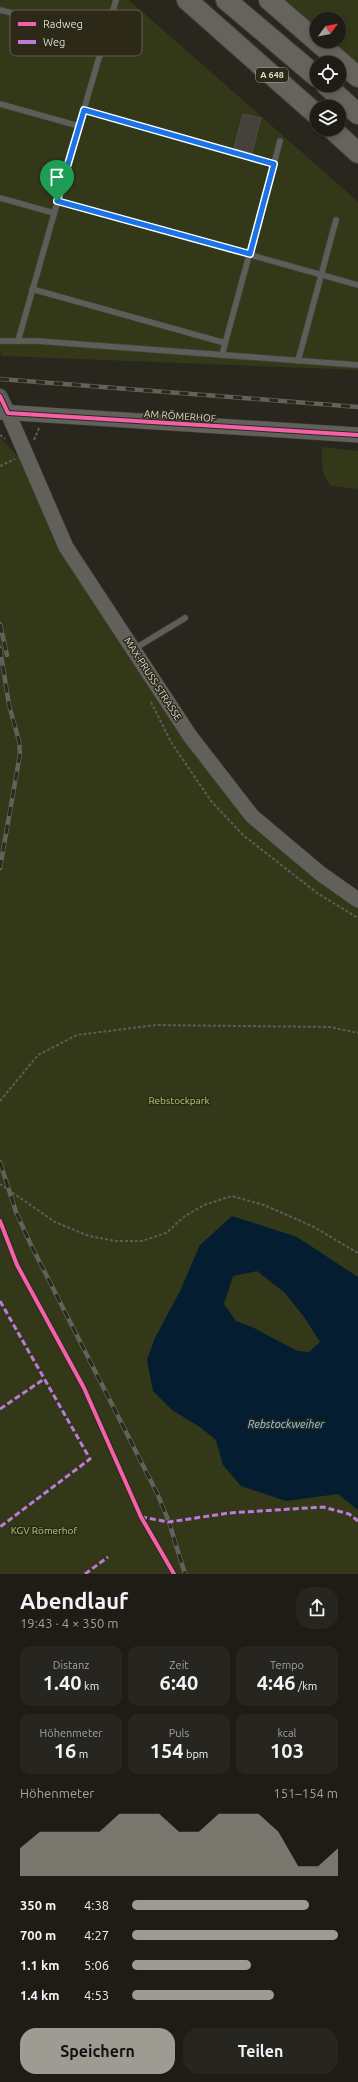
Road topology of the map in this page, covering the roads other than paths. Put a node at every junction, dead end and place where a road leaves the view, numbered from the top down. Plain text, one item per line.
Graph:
1 (116, 0) edge
2 (226, 0) edge
3 (269, 0) edge
4 (188, 1) edge
5 (0, 10) edge
6 (113, 10) edge
7 (10, 13) edge
8 (100, 56) edge
9 (310, 71) edge
10 (358, 77) edge
11 (334, 92) edge
12 (0, 104) edge
13 (310, 109) edge
14 (84, 110) junction
15 (358, 114) edge
16 (79, 126) junction
17 (340, 136) edge
18 (280, 141) dead end
19 (358, 153) edge
20 (274, 164) junction
21 (0, 198) edge
22 (57, 201) junction
23 (54, 213) junction
24 (336, 220) dead end
25 (250, 254) junction
26 (320, 274) junction
27 (358, 284) edge
28 (32, 288) junction
29 (0, 341) edge
30 (18, 341) junction
31 (225, 343) junction
32 (222, 355) junction
33 (298, 360) junction
34 (358, 365) edge
35 (0, 396) edge
36 (4, 413) edge
37 (358, 435) edge
38 (185, 618) dead end
39 (134, 649) junction
40 (358, 900) edge

1 - 6 lane
2 - 9 highway, A 648
3 - 10 highway
4 - 13 highway, A 648
5 - 7 lane
8 - 14 lane
11 - 15 highway
12 - 16 lane
14 - 16 lane
14 - 20 lane
16 - 22 lane
17 - 19 highway
18 - 20 lane
20 - 25 lane
21 - 23 lane
22 - 23 lane
22 - 25 lane
23 - 28 lane
24 - 26 lane
25 - 26 lane
25 - 31 lane
26 - 27 lane
26 - 33 lane
28 - 30 lane
28 - 31 lane
29 - 30 lane
30 - 32 lane
31 - 32 lane
32 - 33 lane
33 - 34 lane
35 - 36 street
36 - 37 main road, AM RÖMERHOF
36 - 39 main road, MAX-PRUSS-STRASSE
38 - 39 lane
39 - 40 main road, MAX-PRUSS-STRASSE

